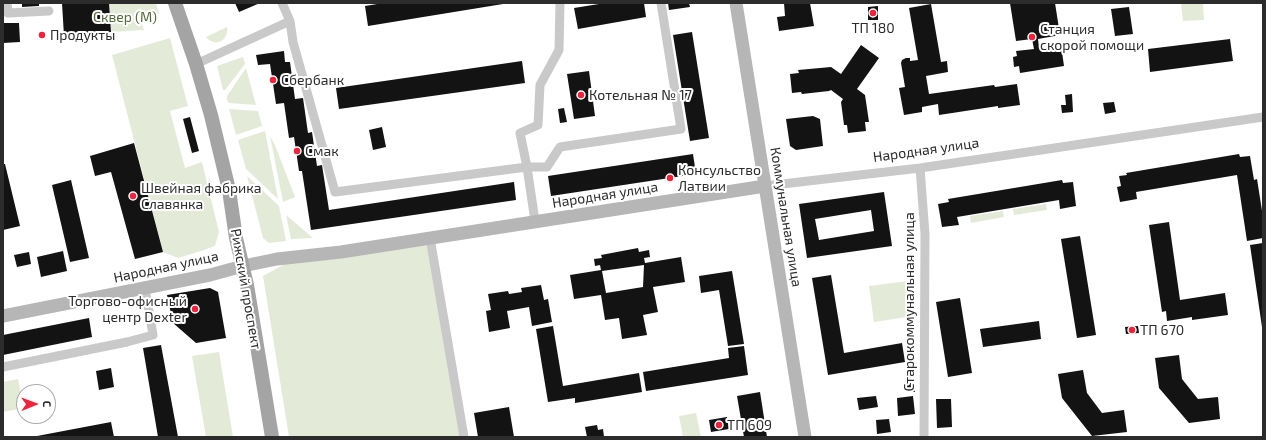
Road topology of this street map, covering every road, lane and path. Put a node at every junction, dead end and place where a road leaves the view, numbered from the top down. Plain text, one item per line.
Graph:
1 (7, 3) edge
2 (175, 3) edge
3 (282, 3) edge
4 (560, 3) edge
5 (661, 3) edge
6 (736, 3) edge
7 (49, 11) dead end
8 (290, 21) junction
9 (196, 64) junction
10 (1263, 117) edge
11 (527, 167) junction
12 (920, 168) junction
13 (765, 186) junction
14 (535, 221) junction
15 (430, 238) junction
16 (243, 266) junction
17 (145, 288) junction
18 (3, 316) edge
19 (3, 367) edge
20 (272, 437) edge
21 (464, 437) edge
22 (805, 437) edge
23 (924, 437) edge

1 - 7 street
2 - 9 main road, Рижский проспект
3 - 8 street
4 - 11 street
5 - 11 street
6 - 13 street, Коммунальная улица
8 - 9 street
8 - 11 street
9 - 16 main road, Рижский проспект
10 - 12 street, Народная улица
11 - 14 street
12 - 13 street, Народная улица
12 - 23 street, Старокоммунальная улица
13 - 14 street, Народная улица
13 - 22 street, Коммунальная улица
14 - 15 street, Народная улица
15 - 16 street, Народная улица
15 - 21 street
16 - 17 street, Народная улица
16 - 20 main road, Рижский проспект
17 - 18 street, Народная улица
17 - 19 street

